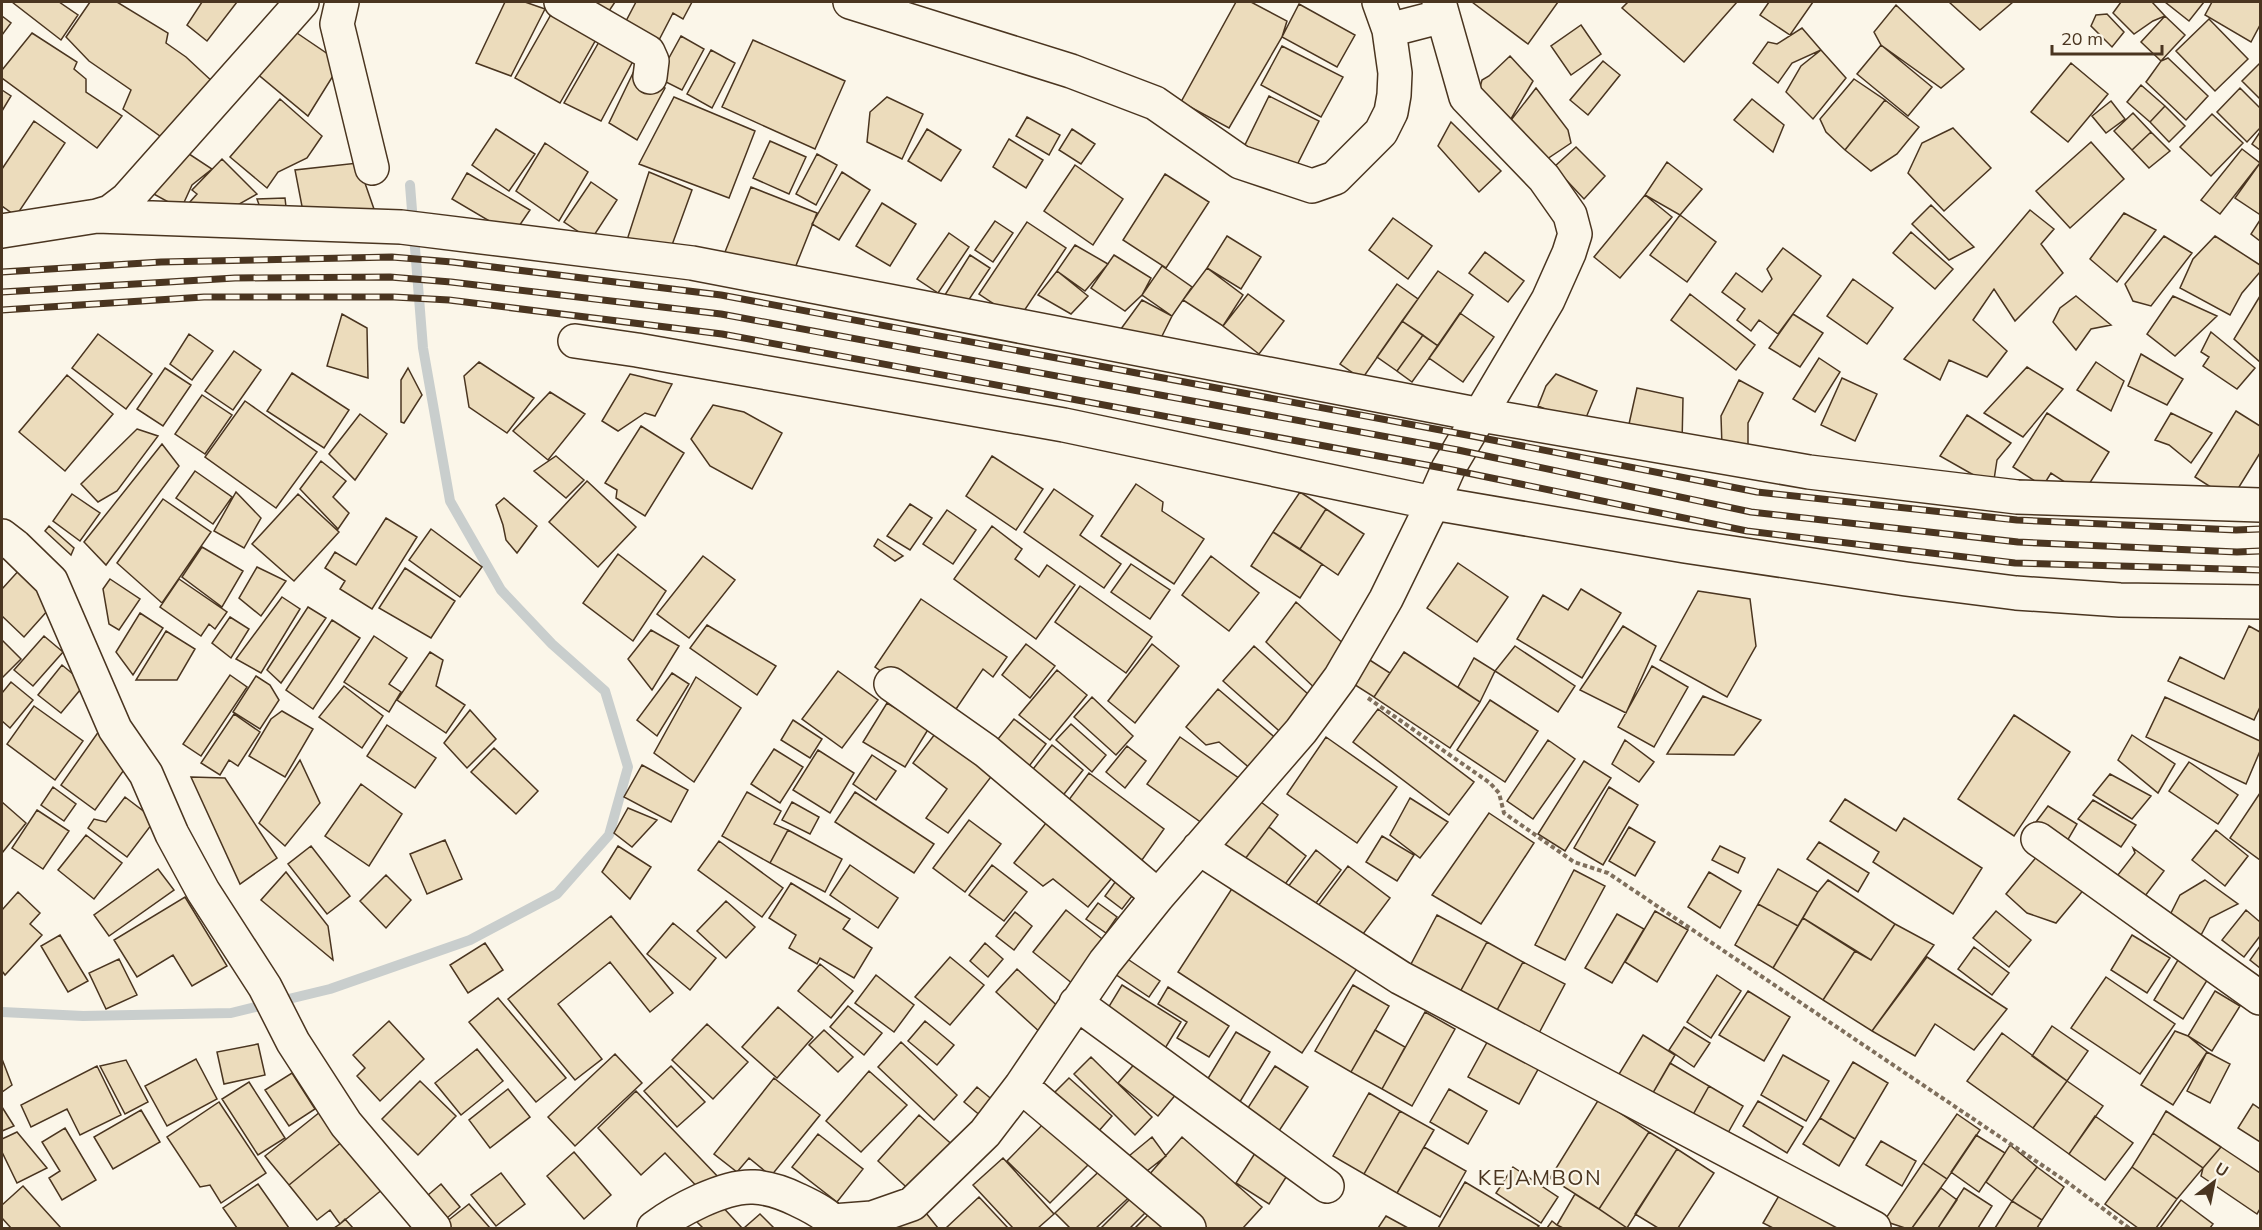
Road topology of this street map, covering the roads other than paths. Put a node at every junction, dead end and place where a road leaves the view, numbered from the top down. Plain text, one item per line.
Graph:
1 (302, 2) edge
2 (342, 2) edge
3 (561, 2) edge
4 (850, 2) edge
5 (1414, 16) edge
6 (650, 77) dead end
7 (372, 168) dead end
8 (97, 216) junction
9 (2, 231) edge
10 (575, 341) dead end
11 (1481, 415) junction
12 (1433, 504) junction
13 (2260, 506) edge
14 (2, 536) edge
15 (2260, 603) edge
16 (891, 684) dead end
17 (2038, 839) dead end
18 (1199, 848) junction
19 (1158, 896) junction
20 (2260, 998) edge
21 (1076, 1003) junction
22 (1021, 1086) junction
23 (1327, 1186) dead end
24 (836, 1225) edge
25 (434, 1228) edge
26 (654, 1228) edge
27 (1189, 1228) edge
28 (1874, 1228) edge

1 - 8 street
2 - 7 street
3 - 6 street
4 - 5 street
5 - 11 street
8 - 9 street
8 - 11 street
10 - 12 street
11 - 12 street
11 - 13 street
12 - 15 street
12 - 18 street
14 - 25 street
16 - 19 street
17 - 20 street
18 - 19 street
18 - 28 street
19 - 21 street
21 - 22 street
21 - 23 street
22 - 24 street
22 - 27 street
24 - 26 street

